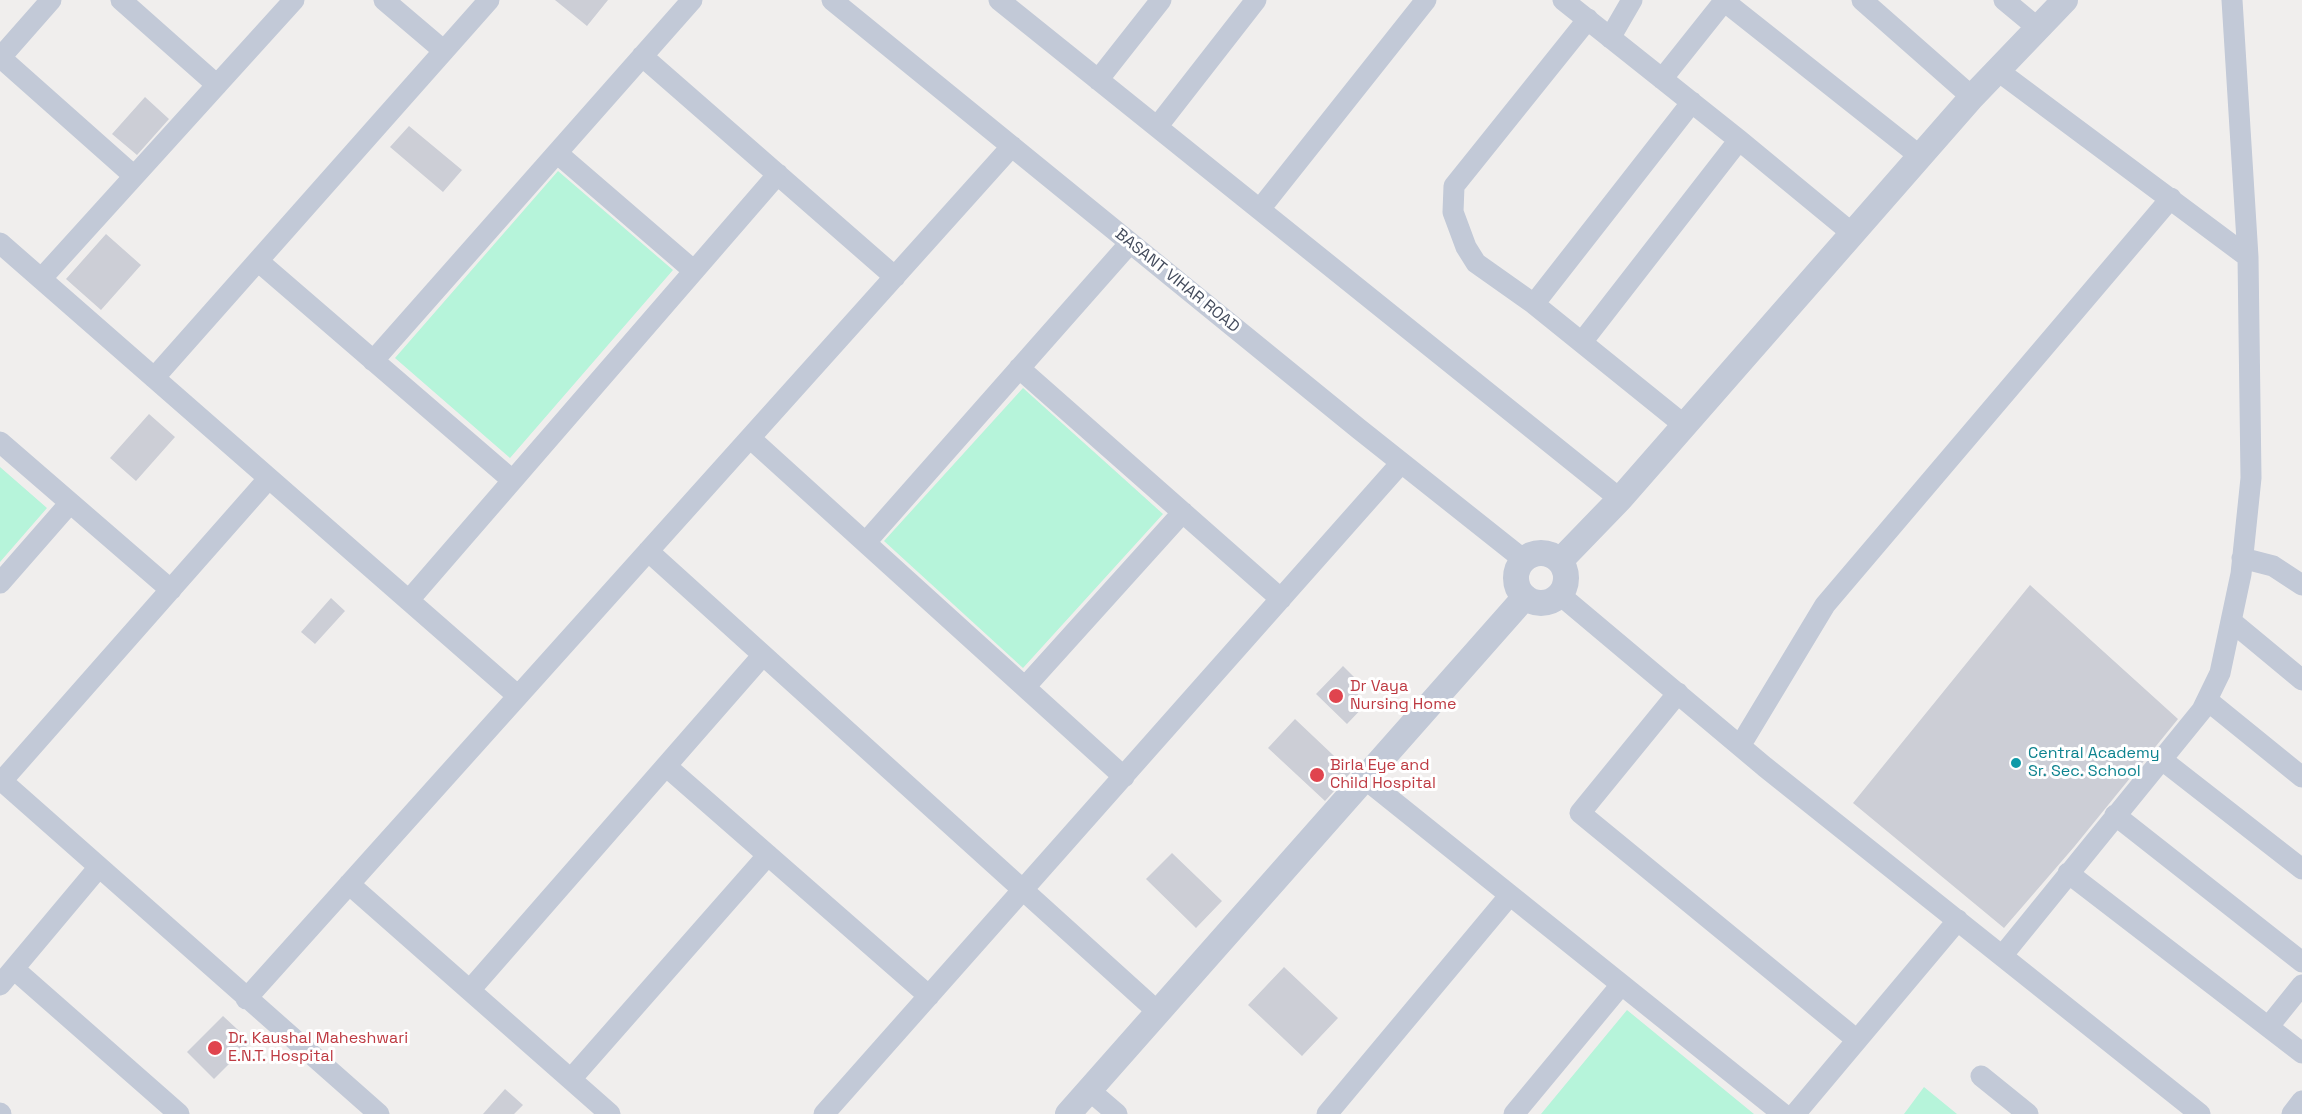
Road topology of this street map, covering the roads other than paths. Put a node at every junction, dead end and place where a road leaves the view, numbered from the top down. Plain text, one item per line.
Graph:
1 (51, 0) edge
2 (122, 0) edge
3 (294, 0) edge
4 (384, 0) edge
5 (489, 0) edge
6 (692, 0) edge
7 (999, 0) edge
8 (1161, 0) edge
9 (1256, 0) edge
10 (1425, 0) edge
11 (1563, 0) edge
12 (1632, 0) edge
13 (1862, 0) edge
14 (2004, 0) edge
15 (2065, 0) edge
16 (2232, 0) edge
17 (1724, 1) edge
18 (842, 3) edge
19 (1588, 19) junction
20 (2039, 29) junction
21 (1610, 38) junction
22 (444, 51) junction
23 (642, 56) junction
24 (0, 57) edge
25 (1997, 70) junction
26 (1662, 79) junction
27 (1098, 80) junction
28 (217, 85) junction
29 (1972, 97) junction
30 (1692, 102) junction
31 (1157, 127) junction
32 (1739, 140) junction
33 (1012, 146) junction
34 (557, 153) junction
35 (1921, 157) junction
36 (778, 174) junction
37 (134, 176) junction
38 (2171, 198) junction
39 (1260, 209) junction
40 (1853, 234) junction
41 (0, 243) edge
42 (1130, 243) junction
43 (2248, 257) junction
44 (258, 261) junction
45 (694, 271) junction
46 (895, 277) junction
47 (41, 279) junction
48 (1534, 304) junction
49 (1582, 342) junction
50 (374, 361) junction
51 (1019, 369) junction
52 (154, 378) junction
53 (1684, 425) junction
54 (750, 438) junction
55 (0, 442) edge
56 (1401, 463) junction
57 (269, 478) junction
58 (512, 480) junction
59 (1620, 499) junction
60 (70, 503) junction
61 (1183, 512) junction
62 (866, 542) junction
63 (648, 551) junction
64 (2242, 558) junction
65 (1524, 560) junction
66 (1560, 561) junction
67 (0, 583) edge
68 (2302, 585) edge
69 (171, 590) junction
70 (1559, 594) junction
71 (1525, 597) junction
72 (1281, 599) junction
73 (409, 600) junction
74 (2231, 621) junction
75 (763, 655) junction
76 (2302, 680) edge
77 (1025, 687) junction
78 (1678, 693) junction
79 (518, 696) junction
80 (2207, 700) junction
81 (1740, 746) junction
82 (2161, 759) junction
83 (666, 766) junction
84 (1124, 777) junction
85 (2302, 777) edge
86 (1364, 778) junction
87 (1, 782) edge
88 (2115, 815) junction
89 (768, 855) junction
90 (99, 867) junction
91 (2302, 870) edge
92 (2068, 873) junction
93 (349, 884) junction
94 (1024, 891) junction
95 (1510, 895) junction
96 (1958, 920) junction
97 (2002, 956) junction
98 (2302, 962) edge
99 (7, 977) edge
100 (1622, 985) junction
101 (2302, 985) edge
102 (470, 990) junction
103 (929, 996) junction
104 (246, 999) junction
105 (1158, 1012) junction
106 (2269, 1026) junction
107 (1857, 1040) junction
108 (2302, 1053) edge
109 (1981, 1076) dead end
110 (571, 1079) junction
111 (1089, 1090) junction
112 (2302, 1101) edge
113 (1330, 1113) edge
114 (179, 1114) edge
115 (379, 1114) edge
116 (610, 1114) edge
117 (824, 1114) edge
118 (1068, 1114) edge
119 (1118, 1114) edge
120 (1514, 1114) edge
121 (1783, 1114) edge
122 (1795, 1114) edge
123 (2028, 1114) edge
124 (2200, 1114) edge
125 (2292, 1114) edge

1 - 24 street
2 - 28 street
3 - 28 street
4 - 22 street
5 - 22 street
6 - 23 street
7 - 27 street
8 - 27 street
9 - 31 street
10 - 39 street
11 - 19 street
12 - 21 street
13 - 29 street
14 - 20 street
15 - 20 street
16 - 43 street
17 - 26 street
17 - 35 street
18 - 33 street, BASANT VIHAR ROAD
19 - 21 street
19 - 48 street
20 - 25 street
21 - 26 street
22 - 44 street
23 - 34 street
23 - 36 street
24 - 37 street
25 - 29 street
25 - 38 street
26 - 30 street
27 - 31 street
28 - 37 street
29 - 35 street
30 - 32 street
30 - 48 street
31 - 39 street
32 - 40 street
32 - 49 street
33 - 42 street, BASANT VIHAR ROAD
33 - 46 street
34 - 45 street
34 - 50 street
35 - 40 street
36 - 45 street
36 - 46 street
37 - 47 street
38 - 43 street
38 - 81 street
39 - 59 street
40 - 53 street
41 - 47 street
42 - 51 street
42 - 56 street, BASANT VIHAR ROAD
43 - 64 street
44 - 50 street
44 - 52 street
45 - 58 street
46 - 54 street
47 - 52 street
48 - 49 street
49 - 53 street
50 - 58 street
51 - 61 street
51 - 62 street
52 - 57 street
53 - 59 street
54 - 62 street
54 - 63 street
55 - 60 street
56 - 65 street, BASANT VIHAR ROAD
56 - 72 street
57 - 69 street
57 - 73 street
58 - 73 street
59 - 66 street
60 - 67 street
60 - 69 street
61 - 72 street
61 - 77 street
62 - 77 street
63 - 75 street
63 - 79 street
64 - 68 street
64 - 74 street
65 - 66 street
65 - 71 street
66 - 70 street
69 - 87 street
70 - 71 street
70 - 78 street
71 - 86 street
72 - 84 street
73 - 79 street
74 - 76 street
74 - 80 street
75 - 83 street
75 - 94 street
77 - 84 street
78 - 81 street
78 - 107 street
79 - 93 street
80 - 82 street
80 - 85 street
81 - 96 street
82 - 88 street
82 - 91 street
83 - 89 street
83 - 102 street
84 - 94 street
86 - 95 street
86 - 105 street
87 - 90 street
88 - 92 street
88 - 98 street
89 - 103 street
89 - 110 street
90 - 99 street
90 - 104 street
92 - 97 street
92 - 106 street
93 - 102 street
93 - 104 street
94 - 103 street
94 - 105 street
95 - 100 street
95 - 113 street
96 - 97 street
96 - 107 street
97 - 124 street
99 - 114 street
100 - 120 street
100 - 121 street
101 - 106 street
102 - 110 street
103 - 117 street
104 - 115 street
105 - 111 street
106 - 108 street
107 - 122 street
109 - 123 street
110 - 116 street
111 - 118 street
111 - 119 street
112 - 125 street

